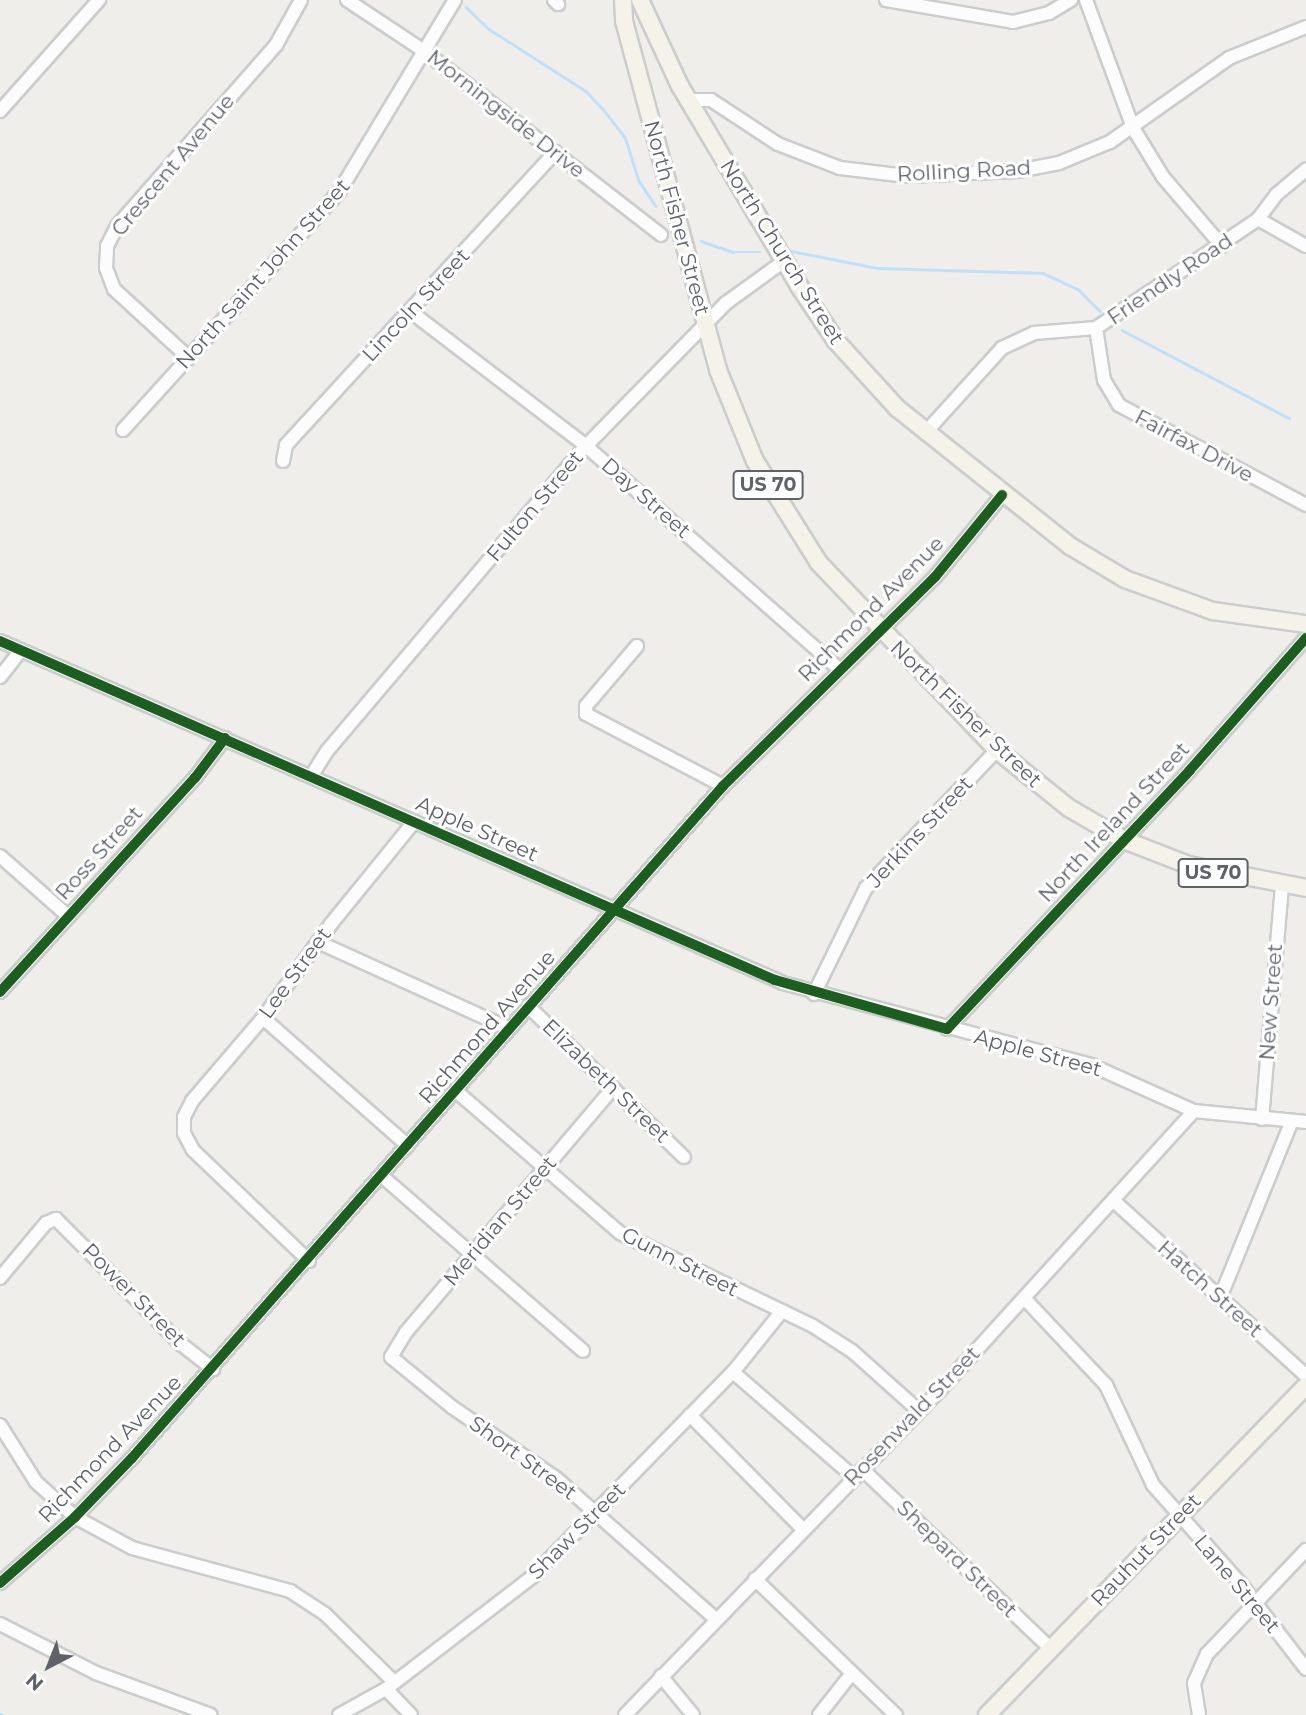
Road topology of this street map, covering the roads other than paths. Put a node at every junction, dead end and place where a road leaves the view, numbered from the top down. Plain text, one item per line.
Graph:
1 (99, 0) edge
2 (301, 0) edge
3 (347, 0) edge
4 (455, 0) edge
5 (623, 0) edge
6 (640, 0) edge
7 (886, 0) edge
8 (1071, 0) edge
9 (1086, 0) edge
10 (1306, 27) edge
11 (424, 51) junction
12 (688, 100) junction
13 (0, 111) edge
14 (1133, 128) junction
15 (555, 152) junction
16 (1306, 170) edge
17 (1258, 219) junction
18 (661, 234) dead end
19 (1222, 246) junction
20 (1306, 246) edge
21 (784, 261) junction
22 (411, 312) junction
23 (705, 324) junction
24 (1096, 328) junction
25 (189, 358) junction
26 (123, 430) dead end
27 (925, 433) junction
28 (586, 446) junction
29 (283, 461) dead end
30 (1002, 495) junction
31 (1306, 505) edge
32 (1306, 624) edge
33 (879, 630) junction
34 (1306, 638) edge
35 (0, 640) edge
36 (637, 646) dead end
37 (21, 650) junction
38 (839, 669) junction
39 (0, 677) edge
40 (225, 738) junction
41 (997, 750) junction
42 (312, 775) junction
43 (723, 786) junction
44 (414, 822) junction
45 (1125, 840) junction
46 (0, 856) edge
47 (1282, 886) junction
48 (1306, 888) edge
49 (614, 911) junction
50 (68, 916) junction
51 (318, 942) junction
52 (0, 992) edge
53 (814, 994) junction
54 (528, 1006) junction
55 (263, 1018) junction
56 (508, 1028) junction
57 (947, 1029) junction
58 (613, 1088) junction
59 (456, 1091) junction
60 (1194, 1111) junction
61 (1262, 1119) junction
62 (1302, 1122) edge
63 (408, 1146) junction
64 (684, 1157) dead end
65 (544, 1170) junction
66 (383, 1177) junction
67 (1114, 1201) junction
68 (473, 1253) junction
69 (309, 1261) junction
70 (0, 1278) edge
71 (1024, 1298) junction
72 (1220, 1298) junction
73 (782, 1311) junction
74 (583, 1351) dead end
75 (391, 1357) joint
76 (213, 1369) junction
77 (733, 1372) junction
78 (1306, 1376) edge
79 (1306, 1386) edge
80 (919, 1411) junction
81 (690, 1415) junction
82 (0, 1425) edge
83 (858, 1473) junction
84 (596, 1513) junction
85 (1180, 1516) junction
86 (75, 1517) junction
87 (803, 1529) junction
88 (1306, 1550) edge
89 (755, 1579) junction
90 (0, 1583) edge
91 (1255, 1601) junction
92 (716, 1619) junction
93 (0, 1624) edge
94 (1051, 1649) junction
95 (1306, 1669) edge
96 (852, 1674) junction
97 (661, 1676) junction
98 (390, 1686) junction
99 (211, 1715) edge
100 (339, 1715) edge
101 (411, 1715) edge
102 (625, 1715) edge
103 (693, 1715) edge
104 (819, 1715) edge
105 (896, 1715) edge
106 (987, 1715) edge
107 (1199, 1715) edge

1 - 13 street
2 - 25 street, Crescent Avenue
3 - 11 street, Morningside Drive
4 - 11 street, North Saint John Street
5 - 23 main road, North Fisher Street / US 70
6 - 12 main road, North Church Street
7 - 8 street
9 - 14 street
10 - 14 street, Rolling Road
11 - 15 street, Morningside Drive
11 - 25 street, North Saint John Street
12 - 14 street, Rolling Road
12 - 21 main road, North Church Street
14 - 19 street
15 - 18 street, Morningside Drive
15 - 22 street, Lincoln Street
16 - 17 street, Friendly Road
17 - 19 street, Friendly Road
17 - 20 street
19 - 24 street, Friendly Road
21 - 23 street, Fulton Street
21 - 27 main road, North Church Street
22 - 28 street, Day Street
22 - 29 street, Lincoln Street
23 - 28 street, Fulton Street
23 - 33 main road, North Fisher Street / US 70
24 - 27 street, Friendly Road
24 - 31 street, Fairfax Drive
25 - 26 street, North Saint John Street
27 - 30 main road, North Church Street
28 - 38 street, Day Street
28 - 42 street, Fulton Street
30 - 32 main road, North Church Street
30 - 33 street, Richmond Avenue
33 - 38 street, Richmond Avenue
33 - 41 main road, North Fisher Street / US 70
34 - 45 street, North Ireland Street
35 - 37 street, Apple Street
36 - 43 street
37 - 39 street
37 - 40 street, Apple Street
38 - 43 street, Richmond Avenue
40 - 42 street, Apple Street
40 - 50 street, Ross Street
41 - 45 main road, North Fisher Street / US 70
41 - 53 street, Jerkins Street
42 - 44 street, Apple Street
43 - 49 street, Richmond Avenue
44 - 49 street, Apple Street
44 - 51 street, Lee Street
45 - 47 main road, North Fisher Street / US 70
45 - 57 street, North Ireland Street
46 - 50 street
47 - 48 main road, North Fisher Street / US 70
47 - 61 street, New Street
49 - 53 street, Apple Street
49 - 54 street, Richmond Avenue
50 - 52 street, Ross Street
51 - 55 street, Lee Street
51 - 56 street, Elizabeth Street
53 - 57 street, Apple Street
54 - 56 street, Richmond Avenue
54 - 58 street, Elizabeth Street
55 - 63 street
55 - 69 street, Lee Street
56 - 59 street, Richmond Avenue
57 - 60 street, Apple Street
58 - 64 street, Elizabeth Street
58 - 65 street, Meridian Street
59 - 63 street, Richmond Avenue
59 - 65 street, Gunn Street
60 - 61 street, Apple Street
60 - 67 street, Rosenwald Street
61 - 62 street, Apple Street
62 - 72 street
63 - 66 street, Richmond Avenue
65 - 68 street, Meridian Street
65 - 73 street, Gunn Street
66 - 68 street
66 - 69 street, Richmond Avenue
67 - 71 street, Rosenwald Street
67 - 72 street, Hatch Street
68 - 74 street
68 - 75 street, Meridian Street
69 - 76 street, Richmond Avenue
70 - 76 street, Power Street
71 - 80 street, Rosenwald Street
71 - 85 street, Lane Street
72 - 78 street, Hatch Street
73 - 77 street, Shaw Street
73 - 80 street, Gunn Street
75 - 84 street, Short Street
76 - 86 street, Richmond Avenue
77 - 81 street, Shaw Street
77 - 83 street, Shepard Street
79 - 85 main road, Rauhut Street
80 - 83 street, Rosenwald Street
81 - 84 street, Shaw Street
81 - 87 street
82 - 86 street
83 - 87 street, Rosenwald Street
83 - 94 street, Shepard Street
84 - 92 street, Short Street
84 - 98 street, Shaw Street
85 - 91 street, Lane Street
85 - 94 main road, Rauhut Street
86 - 90 street, Richmond Avenue
86 - 98 street
87 - 89 street, Rosenwald Street
88 - 91 street
89 - 92 street, Rosenwald Street
89 - 96 street
91 - 95 street, Lane Street
91 - 107 street
92 - 97 street, Rosenwald Street
93 - 99 street
94 - 106 main road, Rauhut Street
96 - 104 street
96 - 105 street
97 - 102 street, Rosenwald Street
97 - 103 street
98 - 100 street, Shaw Street
98 - 101 street

